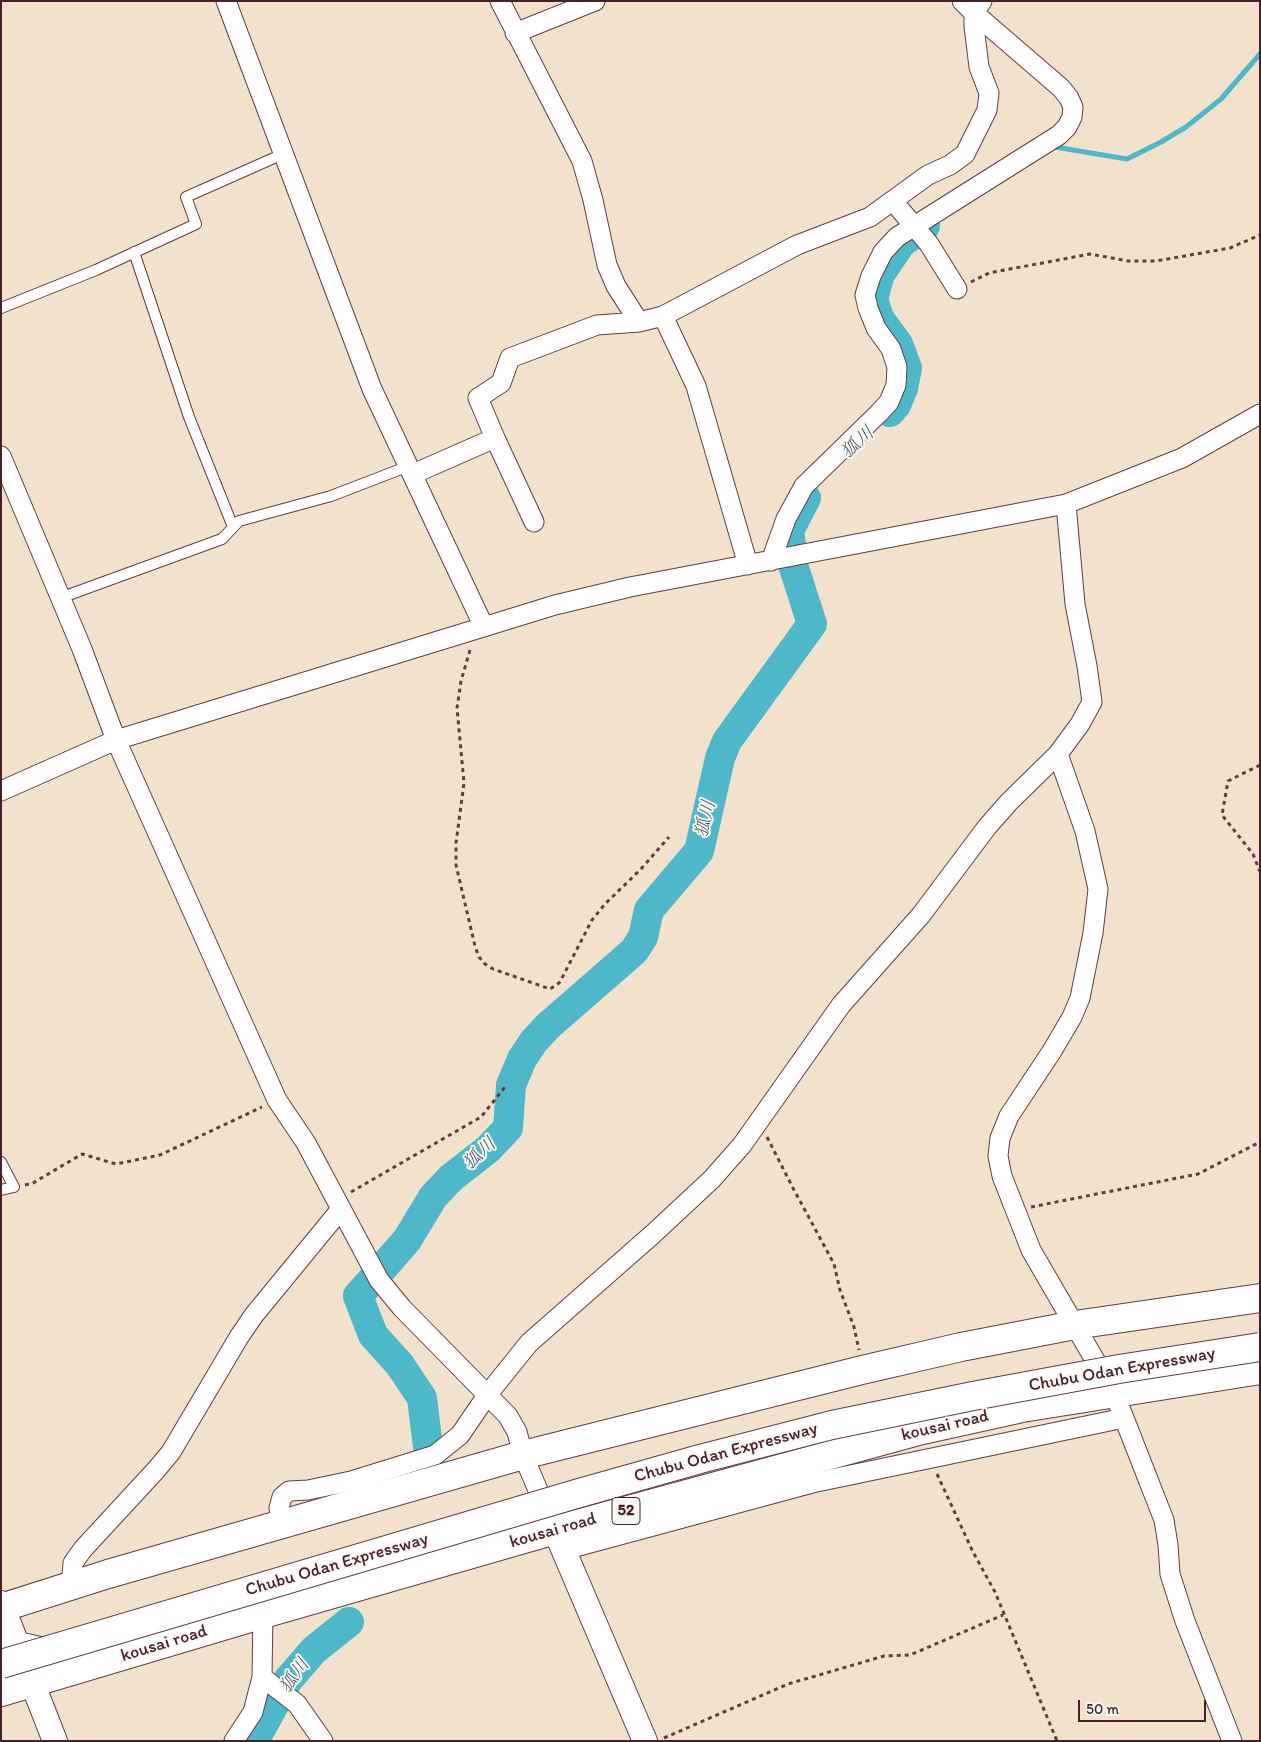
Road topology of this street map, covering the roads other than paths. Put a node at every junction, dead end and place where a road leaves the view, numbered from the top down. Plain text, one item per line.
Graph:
1 (226, 1) edge
2 (500, 1) edge
3 (595, 1) edge
4 (973, 7) edge
5 (515, 33) junction
6 (283, 154) junction
7 (893, 201) junction
8 (915, 226) junction
9 (134, 252) junction
10 (957, 289) road end
11 (1, 308) edge
12 (663, 316) junction
13 (639, 322) junction
14 (1260, 414) edge
15 (495, 438) junction
16 (1, 456) edge
17 (411, 470) junction
18 (1066, 504) junction
19 (534, 522) dead end
20 (233, 528) junction
21 (772, 561) junction
22 (748, 566) junction
23 (60, 598) junction
24 (480, 628) junction
25 (116, 740) junction
26 (1058, 754) junction
27 (1, 791) edge
28 (1, 1162) edge
29 (1, 1190) edge
30 (339, 1204) junction
31 (1260, 1298) edge
32 (1075, 1325) junction
33 (1260, 1347) edge
34 (1260, 1370) edge
35 (1114, 1393) junction
36 (488, 1394) junction
37 (1124, 1418) junction
38 (523, 1455) junction
39 (282, 1524) junction
40 (560, 1540) junction
41 (71, 1586) junction
42 (2, 1606) edge
43 (263, 1614) junction
44 (7, 1650) edge
45 (134, 1653) junction
46 (263, 1677) junction
47 (33, 1683) junction
48 (1, 1692) edge
49 (54, 1741) edge
50 (234, 1741) edge
51 (323, 1741) edge
52 (645, 1741) edge
53 (1232, 1741) edge

1 - 6 street
2 - 5 street
3 - 5 street
4 - 7 street
4 - 8 street
5 - 13 street
6 - 9 lane
6 - 17 street
7 - 8 street
7 - 12 street
8 - 10 street
8 - 21 street
9 - 11 lane
9 - 20 lane
12 - 13 street
12 - 22 street
13 - 15 street
14 - 18 street
15 - 17 street
15 - 19 street
16 - 23 street
17 - 20 lane
17 - 24 street
18 - 21 street
18 - 26 street
20 - 23 lane
21 - 22 street
22 - 24 street
23 - 25 street
24 - 25 street
25 - 27 street
25 - 30 street
26 - 32 street
26 - 36 street
28 - 29 lane
30 - 36 street
30 - 41 street
31 - 32 highway
32 - 35 street
32 - 38 highway
33 - 44 highway, Chubu Odan Expressway, bridge
34 - 35 highway, kousai road / 52
35 - 37 street
35 - 40 highway, kousai road / 52
36 - 38 street
36 - 39 street
37 - 40 street
37 - 53 street
38 - 39 highway
38 - 40 street
39 - 41 highway
40 - 43 highway, kousai road / 52
40 - 52 street
41 - 42 highway
42 - 44 street
43 - 45 highway, kousai road / 52
43 - 46 street
44 - 45 highway
44 - 47 street
45 - 47 highway, kousai road / 52
46 - 50 street
46 - 51 street
47 - 48 highway, kousai road / 52
47 - 49 street

